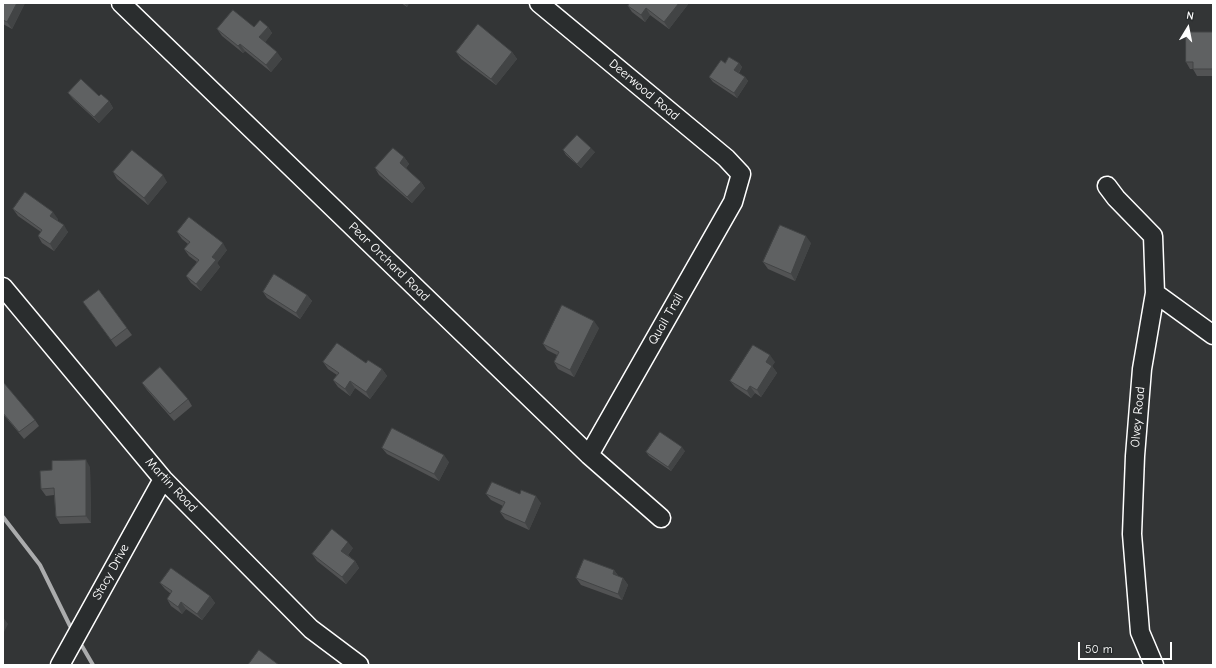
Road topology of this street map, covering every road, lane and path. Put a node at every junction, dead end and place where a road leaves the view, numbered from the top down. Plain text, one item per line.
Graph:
1 (120, 3) edge
2 (539, 3) edge
3 (739, 181) joint
4 (1107, 186) dead end
5 (3, 286) edge
6 (1156, 293) junction
7 (1213, 335) edge
8 (589, 455) junction
9 (163, 479) junction
10 (661, 518) dead end
11 (60, 665) edge
12 (359, 665) edge
13 (1154, 665) edge

1 - 8 street, Pear Orchard Road
2 - 3 street, Deerwood Road
3 - 8 street, Quail Trail
4 - 6 street, Olvey Road
5 - 9 street, Martin Road
6 - 7 street
6 - 13 street, Olvey Road
8 - 10 street, Pear Orchard Road
9 - 11 street, Stacy Drive
9 - 12 street, Martin Road

